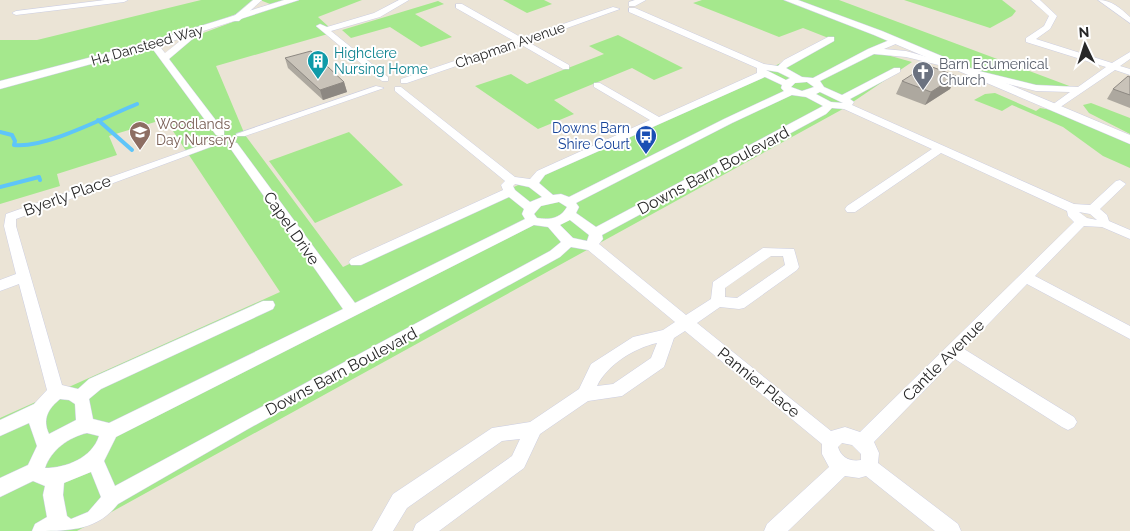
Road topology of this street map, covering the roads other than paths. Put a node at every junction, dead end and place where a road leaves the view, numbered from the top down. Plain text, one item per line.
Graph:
1 (124, 0) edge
2 (259, 0) edge
3 (294, 0) edge
4 (405, 0) edge
5 (642, 0) edge
6 (789, 0) edge
7 (1035, 0) edge
8 (1102, 0) edge
9 (614, 4) edge
10 (276, 6) junction
11 (458, 6) dead end
12 (632, 6) junction
13 (1118, 10) junction
14 (1130, 10) edge
15 (16, 13) dead end
16 (236, 19) junction
17 (1130, 21) edge
18 (198, 31) junction
19 (831, 39) dead end
20 (521, 41) junction
21 (895, 41) junction
22 (153, 44) junction
23 (871, 51) junction
24 (1130, 55) edge
25 (164, 58) junction
26 (566, 67) dead end
27 (1113, 67) junction
28 (780, 69) junction
29 (896, 70) dead end
30 (966, 70) junction
31 (762, 71) junction
32 (1130, 72) edge
33 (799, 79) junction
34 (382, 84) junction
35 (817, 84) junction
36 (0, 85) edge
37 (401, 85) junction
38 (597, 86) dead end
39 (789, 88) junction
40 (1080, 90) junction
41 (807, 93) junction
42 (845, 102) junction
43 (829, 105) junction
44 (1056, 107) junction
45 (659, 121) junction
46 (220, 133) junction
47 (237, 139) junction
48 (1130, 140) edge
49 (211, 145) junction
50 (940, 149) junction
51 (534, 183) junction
52 (1120, 184) dead end
53 (511, 186) junction
54 (550, 199) junction
55 (570, 208) junction
56 (851, 209) dead end
57 (531, 214) junction
58 (1087, 216) junction
59 (552, 223) junction
60 (1130, 235) edge
61 (593, 239) junction
62 (569, 242) junction
63 (356, 262) dead end
64 (23, 277) junction
65 (1025, 277) junction
66 (0, 286) edge
67 (718, 302) junction
68 (268, 304) dead end
69 (352, 310) junction
70 (687, 323) junction
71 (1130, 333) edge
72 (667, 334) junction
73 (952, 350) junction
74 (56, 392) junction
75 (585, 394) junction
76 (80, 397) junction
77 (38, 410) junction
78 (1068, 422) dead end
79 (84, 426) junction
80 (0, 428) edge
81 (534, 429) junction
82 (109, 432) junction
83 (831, 440) junction
84 (862, 442) junction
85 (47, 446) junction
86 (94, 459) junction
87 (868, 466) junction
88 (842, 467) junction
89 (35, 471) junction
90 (55, 478) junction
91 (0, 488) edge
92 (111, 498) junction
93 (50, 527) edge
94 (89, 528) edge
95 (382, 531) edge
96 (423, 531) edge
97 (774, 531) edge
98 (950, 531) edge

1 - 15 street
2 - 10 street
2 - 16 street
3 - 10 street, H4 Dansteed Way
4 - 34 street
5 - 12 street
6 - 21 street
7 - 27 street
8 - 13 street
9 - 12 street
9 - 20 street, Chapman Avenue
10 - 16 street, H4 Dansteed Way
11 - 20 street
12 - 31 street
13 - 14 street
13 - 17 street
16 - 18 street, H4 Dansteed Way
18 - 22 street, H4 Dansteed Way
18 - 25 street
19 - 28 street
20 - 26 street
20 - 37 street, Chapman Avenue
21 - 23 street
21 - 30 street
22 - 25 street
22 - 36 street, H4 Dansteed Way
23 - 30 street
23 - 35 street
24 - 27 street
25 - 46 street
27 - 32 street
27 - 40 street
28 - 31 street
28 - 33 street
29 - 42 street
30 - 40 street
30 - 44 street
31 - 39 street
31 - 45 street
33 - 35 street
33 - 39 street, Downs Barn Boulevard
34 - 37 street
34 - 47 street
35 - 41 street
35 - 42 street
37 - 53 street
38 - 45 street
39 - 41 street
39 - 55 street, Downs Barn Boulevard
40 - 44 street
41 - 43 street
42 - 43 street
42 - 50 street
43 - 61 street, Downs Barn Boulevard
44 - 48 street
45 - 51 street
46 - 47 street
46 - 49 street
47 - 49 street
47 - 69 street, Capel Drive
49 - 64 street, Byerly Place
50 - 56 street
50 - 58 street
51 - 53 street
51 - 54 street
52 - 58 street, Cantle Avenue
53 - 57 street
53 - 63 street
54 - 55 street
54 - 57 street
55 - 59 street, Downs Barn Boulevard
55 - 61 street, Pannier Place
57 - 59 street
57 - 69 street
58 - 60 street
58 - 65 street, Cantle Avenue
59 - 62 street
61 - 62 street
61 - 70 street, Pannier Place
62 - 92 street, Downs Barn Boulevard
64 - 66 street
64 - 74 street, Byerly Place
65 - 71 street
65 - 73 street, Cantle Avenue
67 - 67 street
67 - 70 street
68 - 76 street
69 - 82 street
70 - 72 street
70 - 83 street, Pannier Place
72 - 75 street
72 - 75 street
73 - 78 street
73 - 84 street, Cantle Avenue
74 - 76 street
74 - 77 street
75 - 81 street
76 - 79 street
77 - 80 street
77 - 85 street
79 - 82 street
79 - 85 street
81 - 95 street
81 - 96 street
82 - 86 street
83 - 84 street
83 - 88 street
84 - 87 street
85 - 89 street
86 - 90 street
86 - 92 street
87 - 88 street
87 - 98 street
88 - 97 street
89 - 90 street
89 - 91 street
90 - 93 street
92 - 94 street
93 - 94 street

